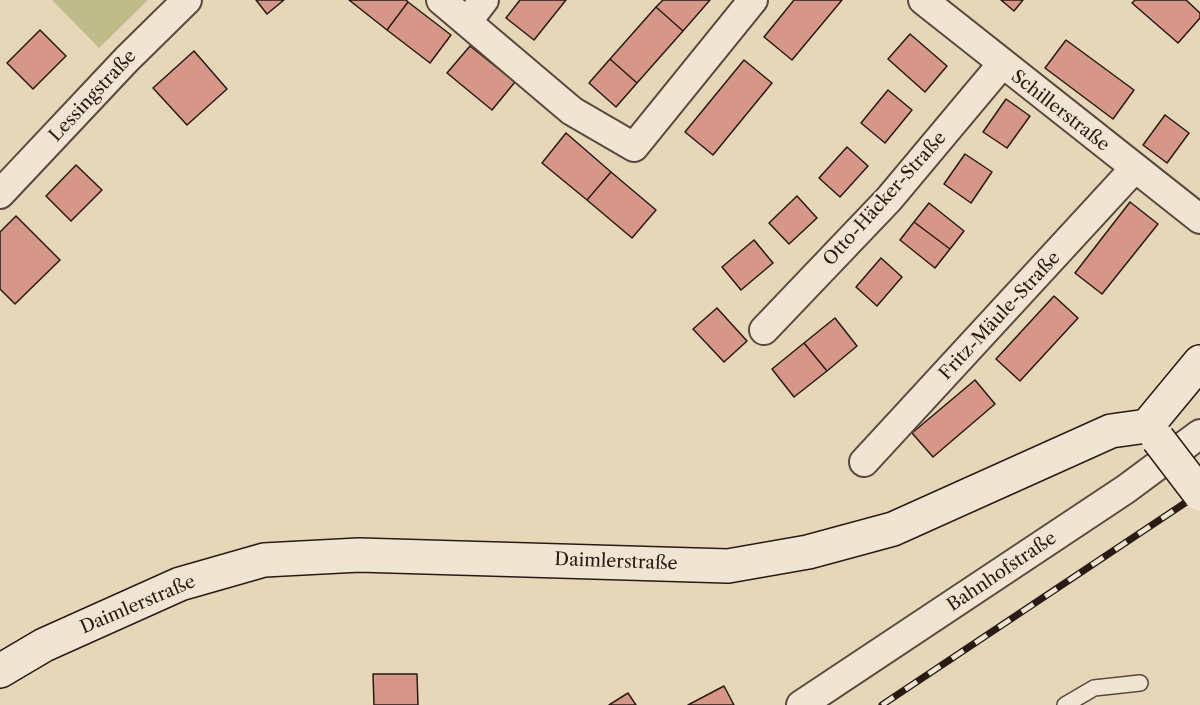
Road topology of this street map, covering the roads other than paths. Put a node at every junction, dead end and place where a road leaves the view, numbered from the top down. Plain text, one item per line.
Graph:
1 (187, 0) edge
2 (441, 0) edge
3 (753, 0) edge
4 (925, 1) edge
5 (475, 11) edge
6 (1002, 64) junction
7 (1134, 169) junction
8 (0, 194) edge
9 (1200, 219) edge
10 (764, 330) dead end
11 (1200, 362) edge
12 (1152, 432) junction
13 (1200, 434) edge
14 (864, 462) dead end
15 (1200, 494) edge
16 (0, 670) edge
17 (1140, 683) dead end
18 (801, 705) edge
19 (1065, 705) edge

1 - 8 street, Lessingstraße
2 - 5 street
3 - 5 street
4 - 6 street, Schillerstraße
6 - 7 street, Schillerstraße
6 - 10 street, Otto-Häcker-Straße
7 - 9 street, Schillerstraße
7 - 14 street, Fritz-Mäule-Straße
11 - 12 main road
12 - 15 main road, bridge
12 - 16 main road, Daimlerstraße
13 - 18 street, Bahnhofstraße
17 - 19 lane

